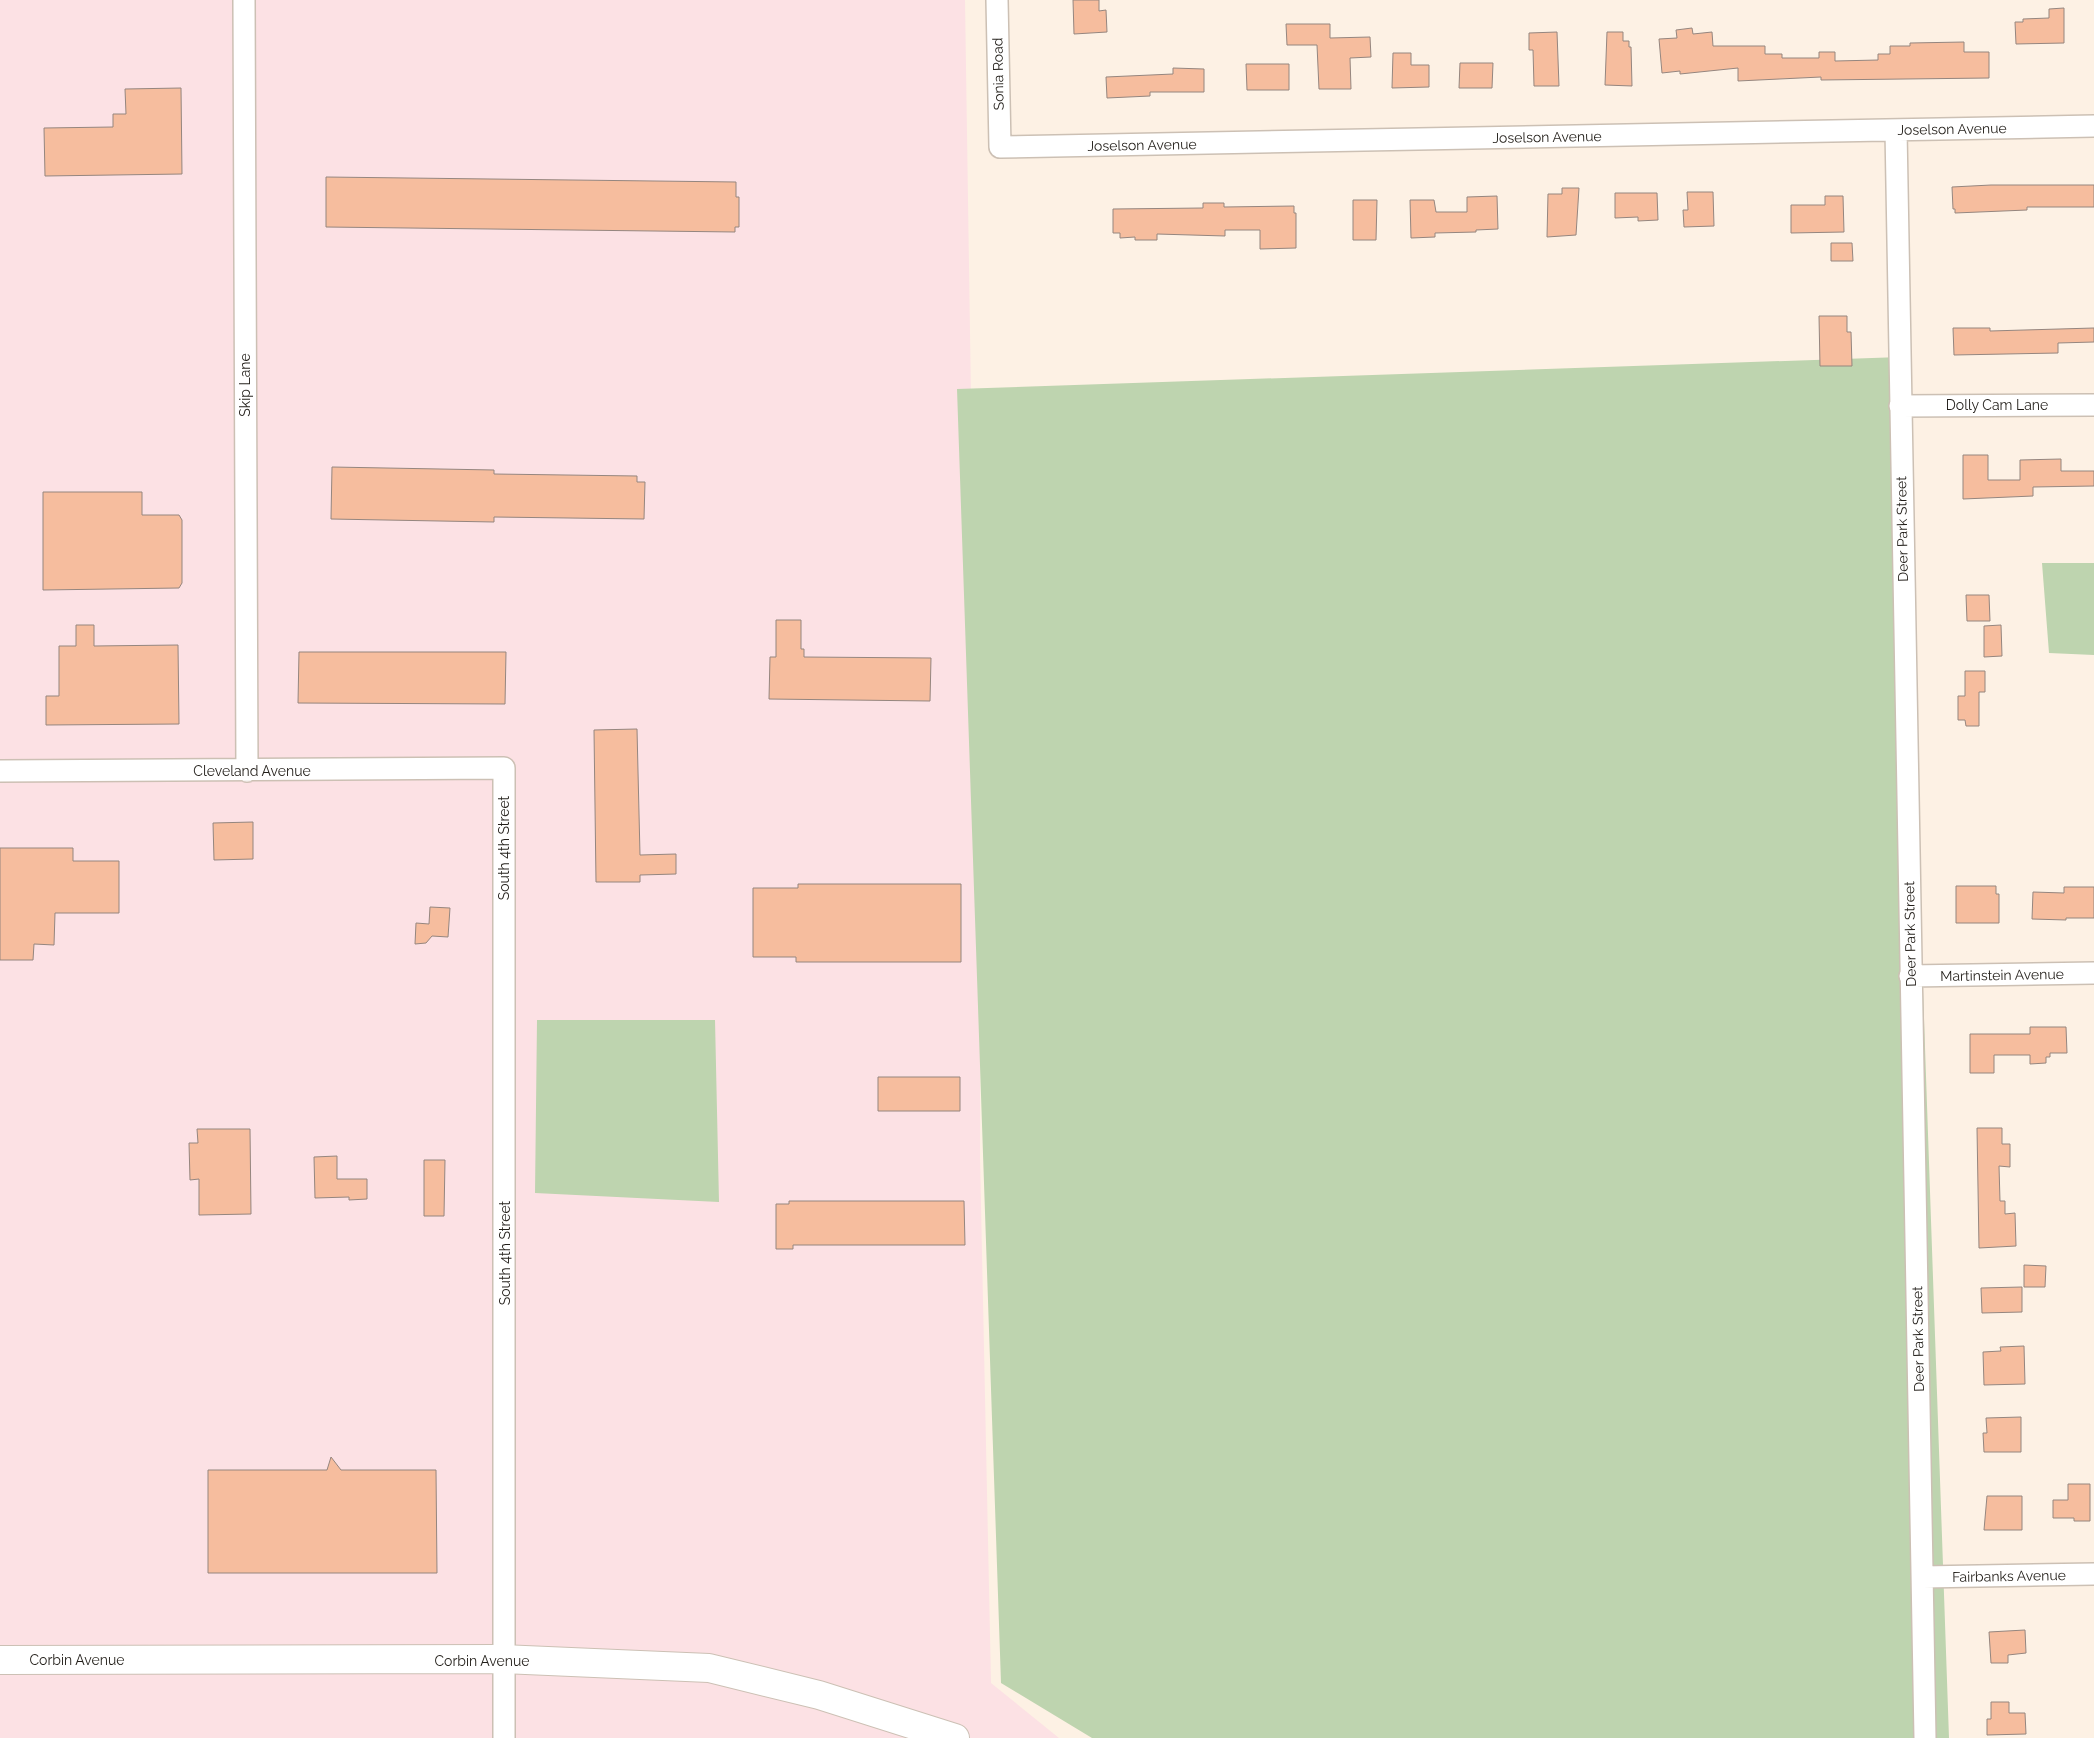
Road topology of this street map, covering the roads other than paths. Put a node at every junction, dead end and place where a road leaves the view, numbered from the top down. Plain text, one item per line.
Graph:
1 (244, 0) edge
2 (996, 0) edge
3 (2094, 126) edge
4 (1896, 130) junction
5 (1000, 147) joint
6 (2094, 405) edge
7 (1900, 406) junction
8 (504, 768) joint
9 (0, 771) edge
10 (247, 771) junction
11 (2094, 973) edge
12 (1910, 976) junction
13 (2094, 1574) edge
14 (1923, 1577) junction
15 (503, 1659) junction
16 (0, 1660) edge
17 (504, 1738) edge
18 (955, 1738) edge
19 (1925, 1738) edge

1 - 10 street, Skip Lane
2 - 5 street, Sonia Road
3 - 4 street, Joselson Avenue
4 - 5 street, Joselson Avenue
4 - 7 street, Deer Park Street
6 - 7 street, Dolly Cam Lane
7 - 12 street, Deer Park Street
8 - 10 street, Cleveland Avenue
8 - 15 street, South 4th Street
9 - 10 street, Cleveland Avenue
11 - 12 street, Martinstein Avenue
12 - 14 street, Deer Park Street
13 - 14 street, Fairbanks Avenue
14 - 19 street, Deer Park Street
15 - 16 street, Corbin Avenue
15 - 17 street, South 4th Street
15 - 18 street, Corbin Avenue

